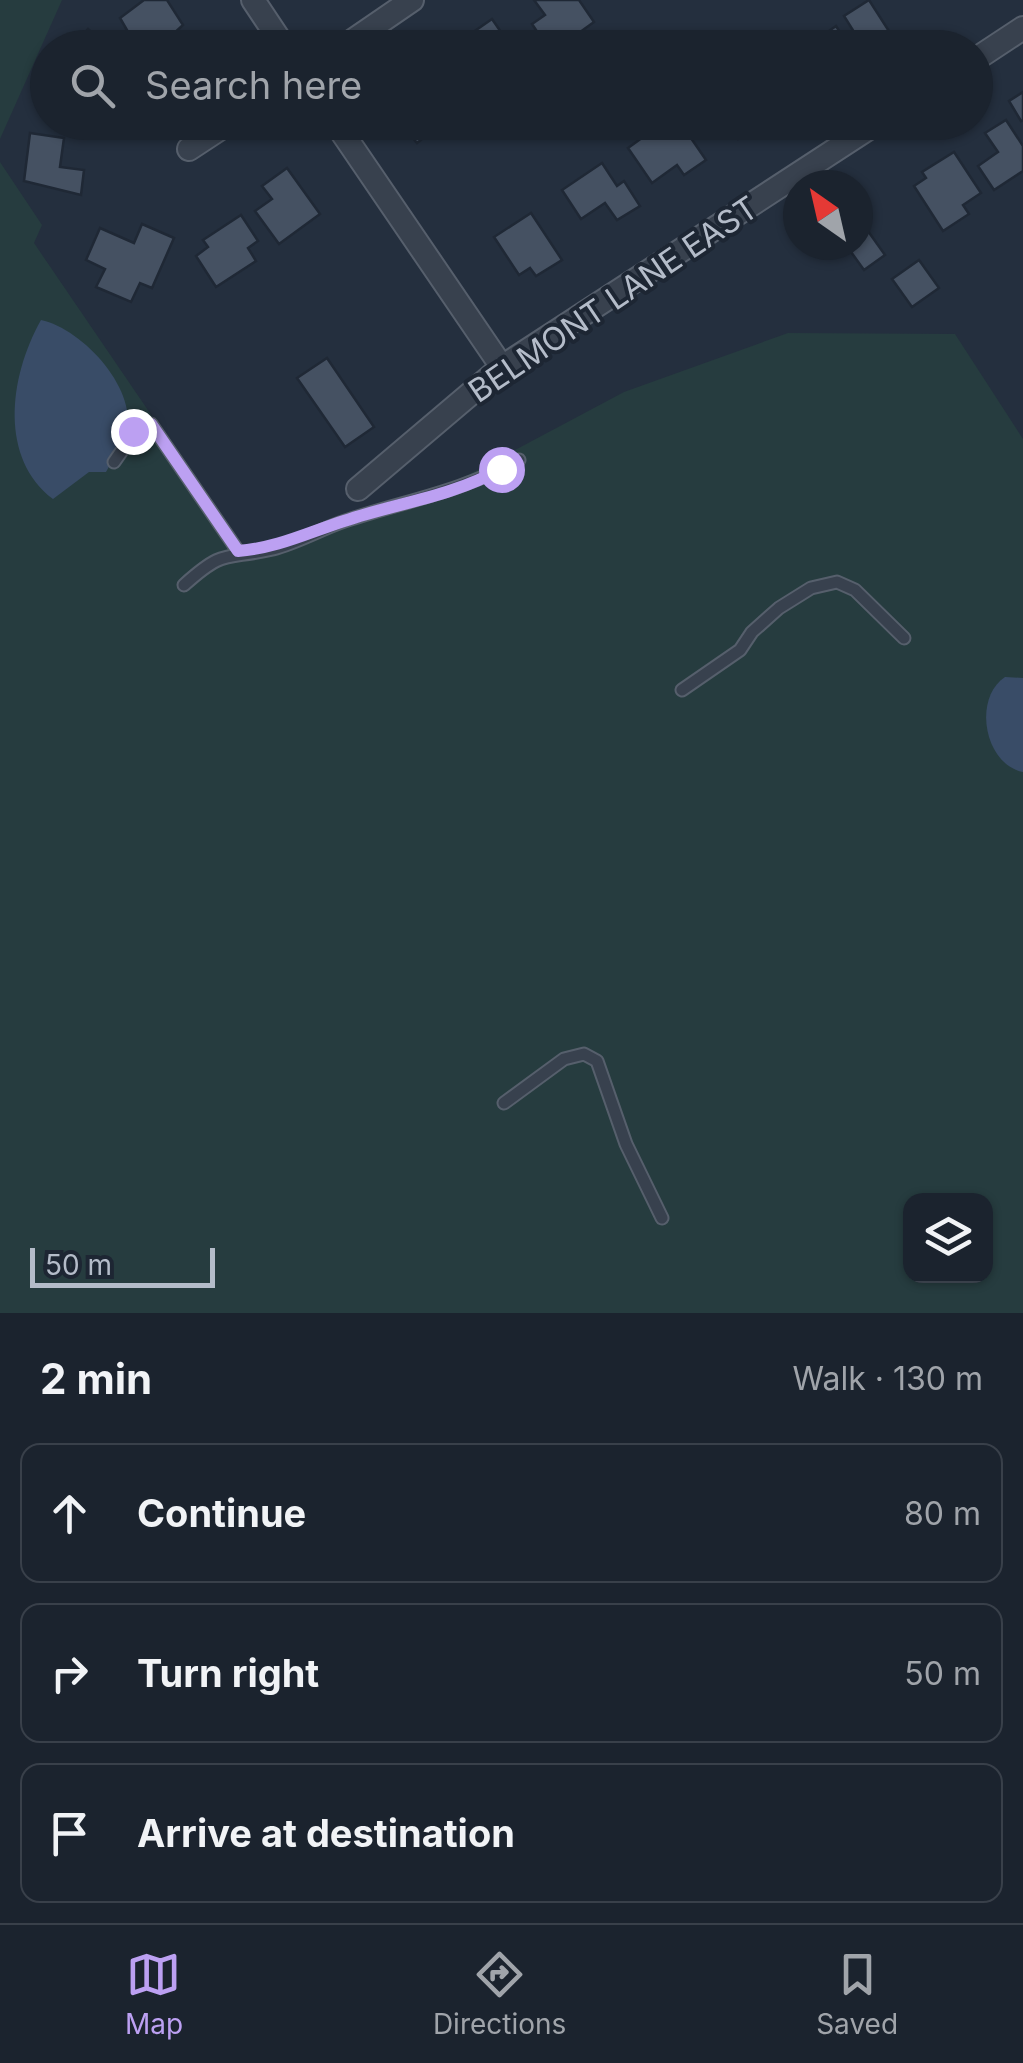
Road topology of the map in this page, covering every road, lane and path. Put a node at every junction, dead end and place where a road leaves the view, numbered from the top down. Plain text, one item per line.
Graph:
1 (253, 0) edge
2 (412, 0) edge
3 (1023, 28) edge
4 (273, 30) edge
5 (368, 30) edge
6 (993, 48) edge
7 (203, 140) edge
8 (347, 140) edge
9 (850, 140) edge
10 (189, 149) dead end
11 (502, 367) junction
12 (519, 460) dead end
13 (114, 462) dead end
14 (358, 490) dead end
15 (238, 551) junction
16 (184, 585) dead end
17 (904, 638) dead end
18 (682, 690) dead end
19 (504, 1103) dead end
20 (662, 1218) dead end

1 - 4 street
2 - 5 street
3 - 6 street
7 - 10 street
8 - 11 street
9 - 11 street, BELMONT LANE EAST
11 - 14 street, BELMONT LANE EAST
12 - 15 lane
13 - 15 lane
15 - 16 lane
17 - 18 lane
19 - 20 lane

